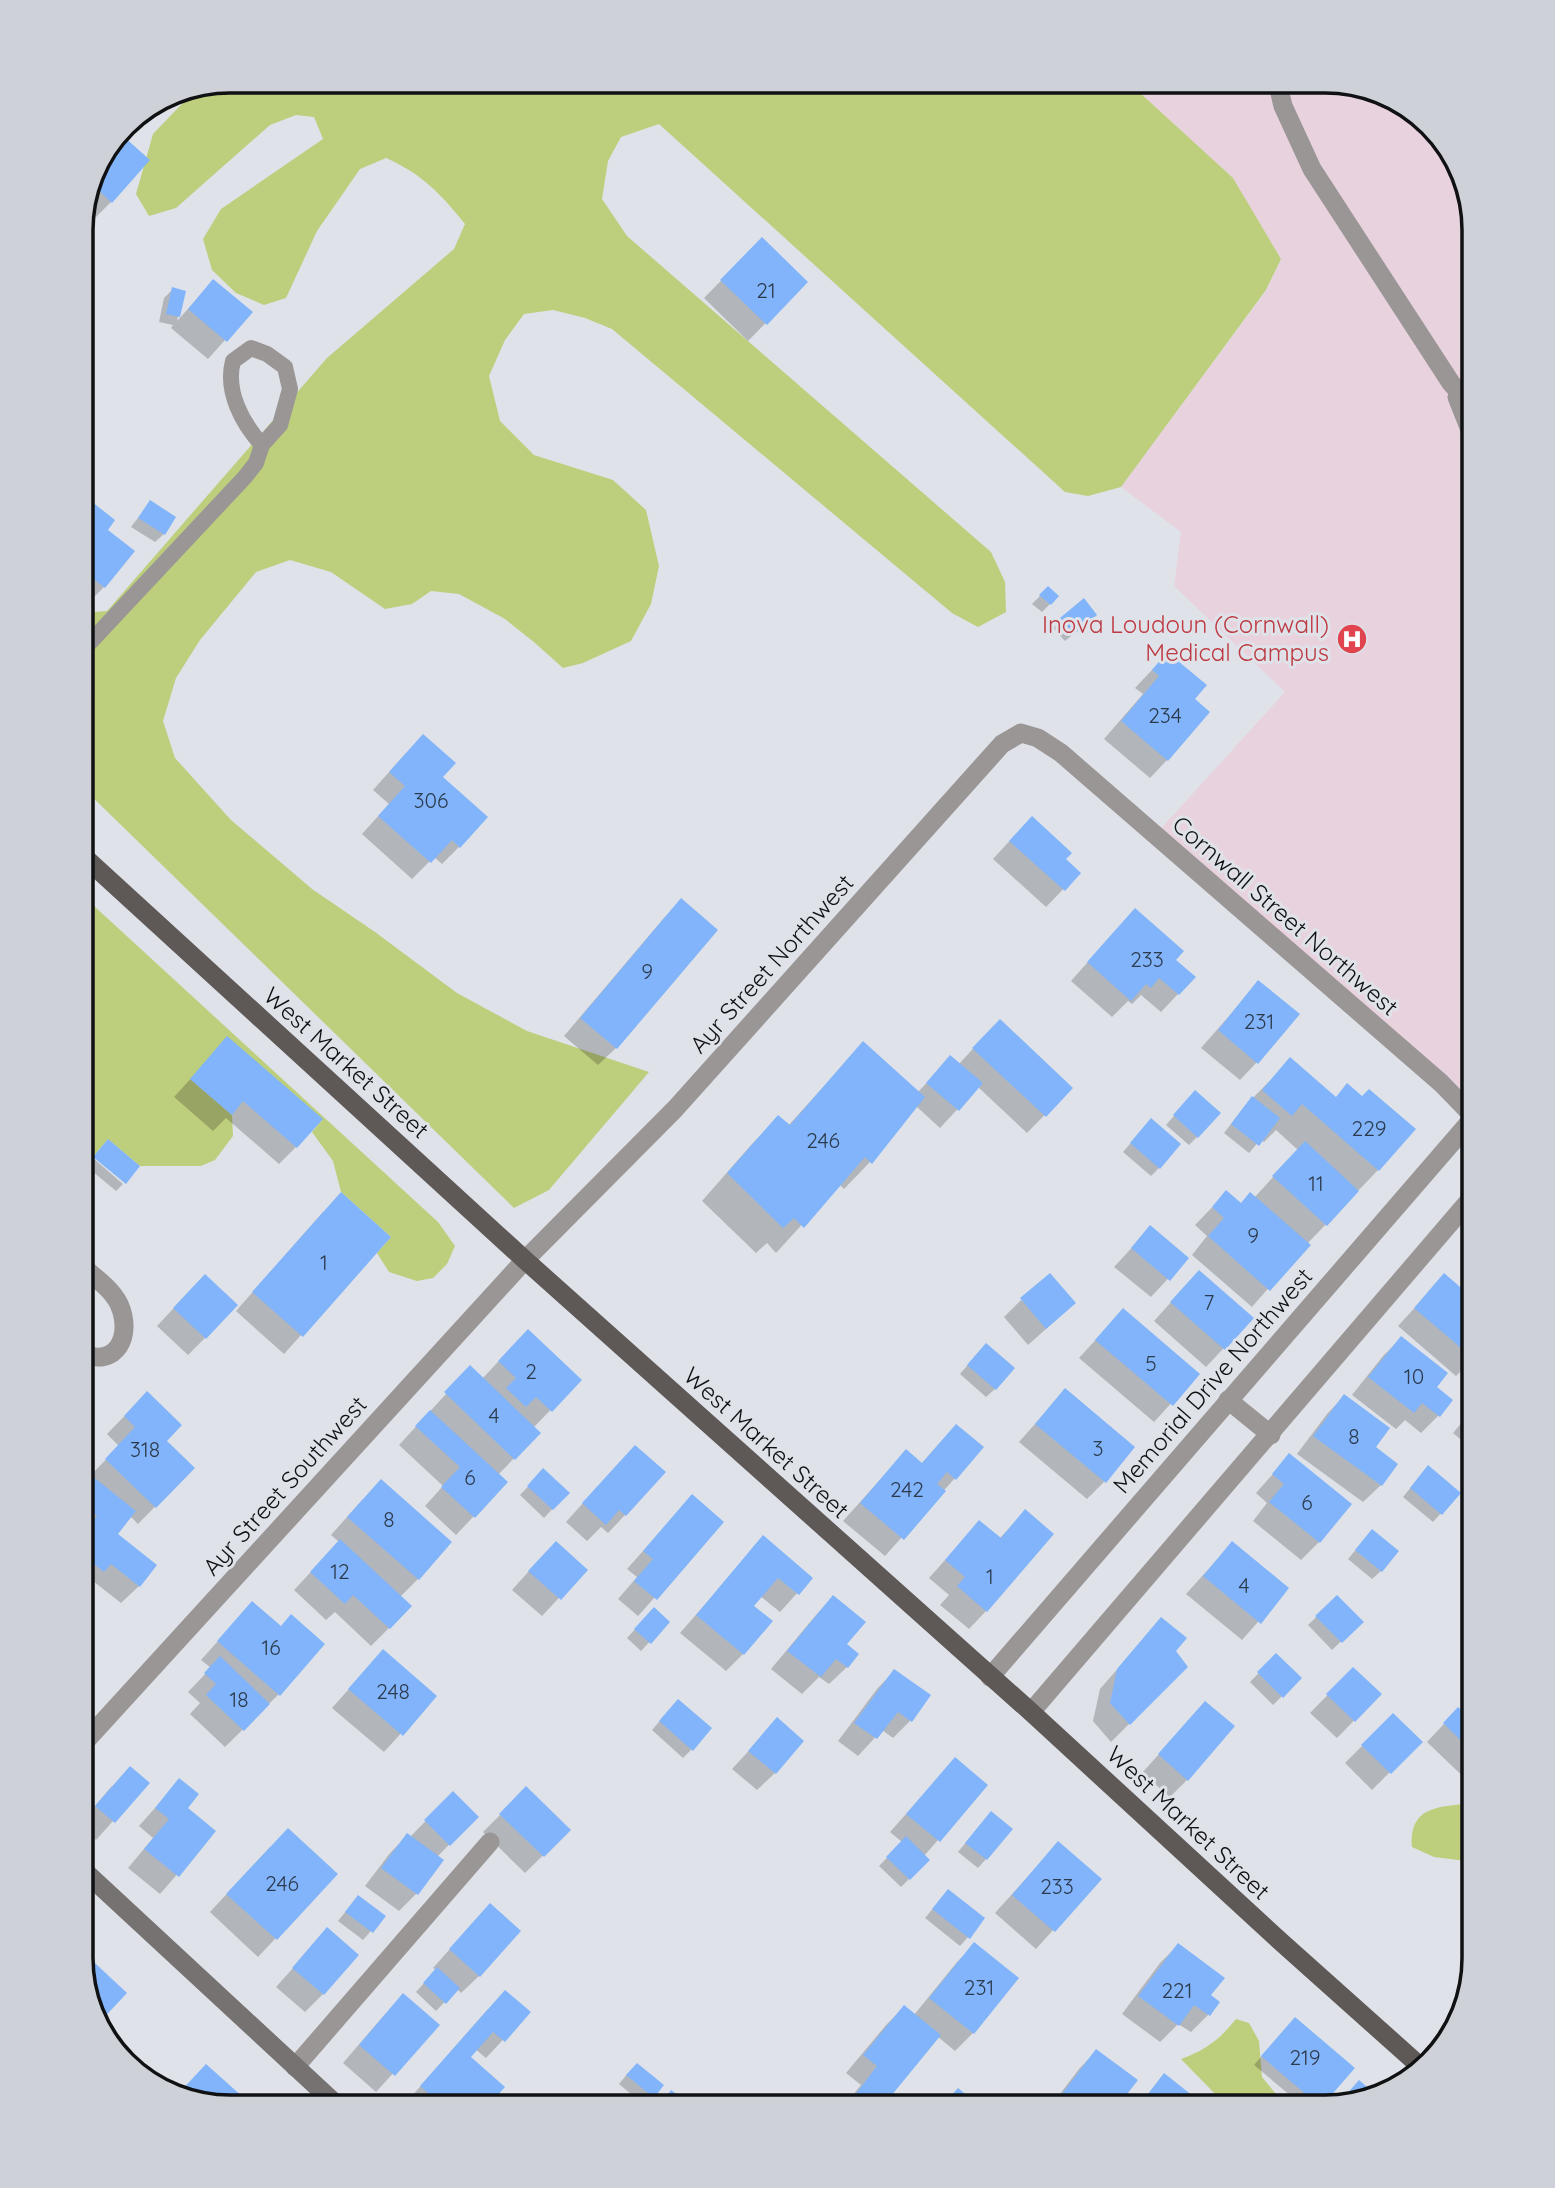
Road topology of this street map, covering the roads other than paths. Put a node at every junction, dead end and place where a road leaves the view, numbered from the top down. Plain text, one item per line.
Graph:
1 (1280, 93) edge
2 (1462, 404) edge
3 (262, 445) junction
4 (93, 639) edge
5 (1061, 753) joint
6 (93, 865) edge
7 (1462, 1104) edge
8 (1462, 1132) edge
9 (1462, 1210) edge
10 (525, 1259) junction
11 (93, 1275) edge
12 (93, 1358) edge
13 (1228, 1400) junction
14 (1270, 1435) junction
15 (990, 1677) junction
16 (1031, 1712) junction
17 (93, 1732) edge
18 (490, 1842) dead end
19 (93, 1880) edge
20 (1415, 2062) edge
21 (295, 2067) junction
22 (326, 2095) edge

1 - 2 street
3 - 3 lane
3 - 4 lane
5 - 7 street, Cornwall Street Northwest
5 - 10 street, Ayr Street Northwest
6 - 10 main road, West Market Street
8 - 13 street, Memorial Drive Northwest
9 - 14 street
10 - 15 main road, West Market Street
10 - 17 street, Ayr Street Southwest
11 - 12 street
13 - 14 street
13 - 15 street, Memorial Drive Northwest
14 - 16 street
15 - 16 main road, West Market Street
16 - 20 main road, West Market Street
18 - 21 street
19 - 21 main road
21 - 22 main road

